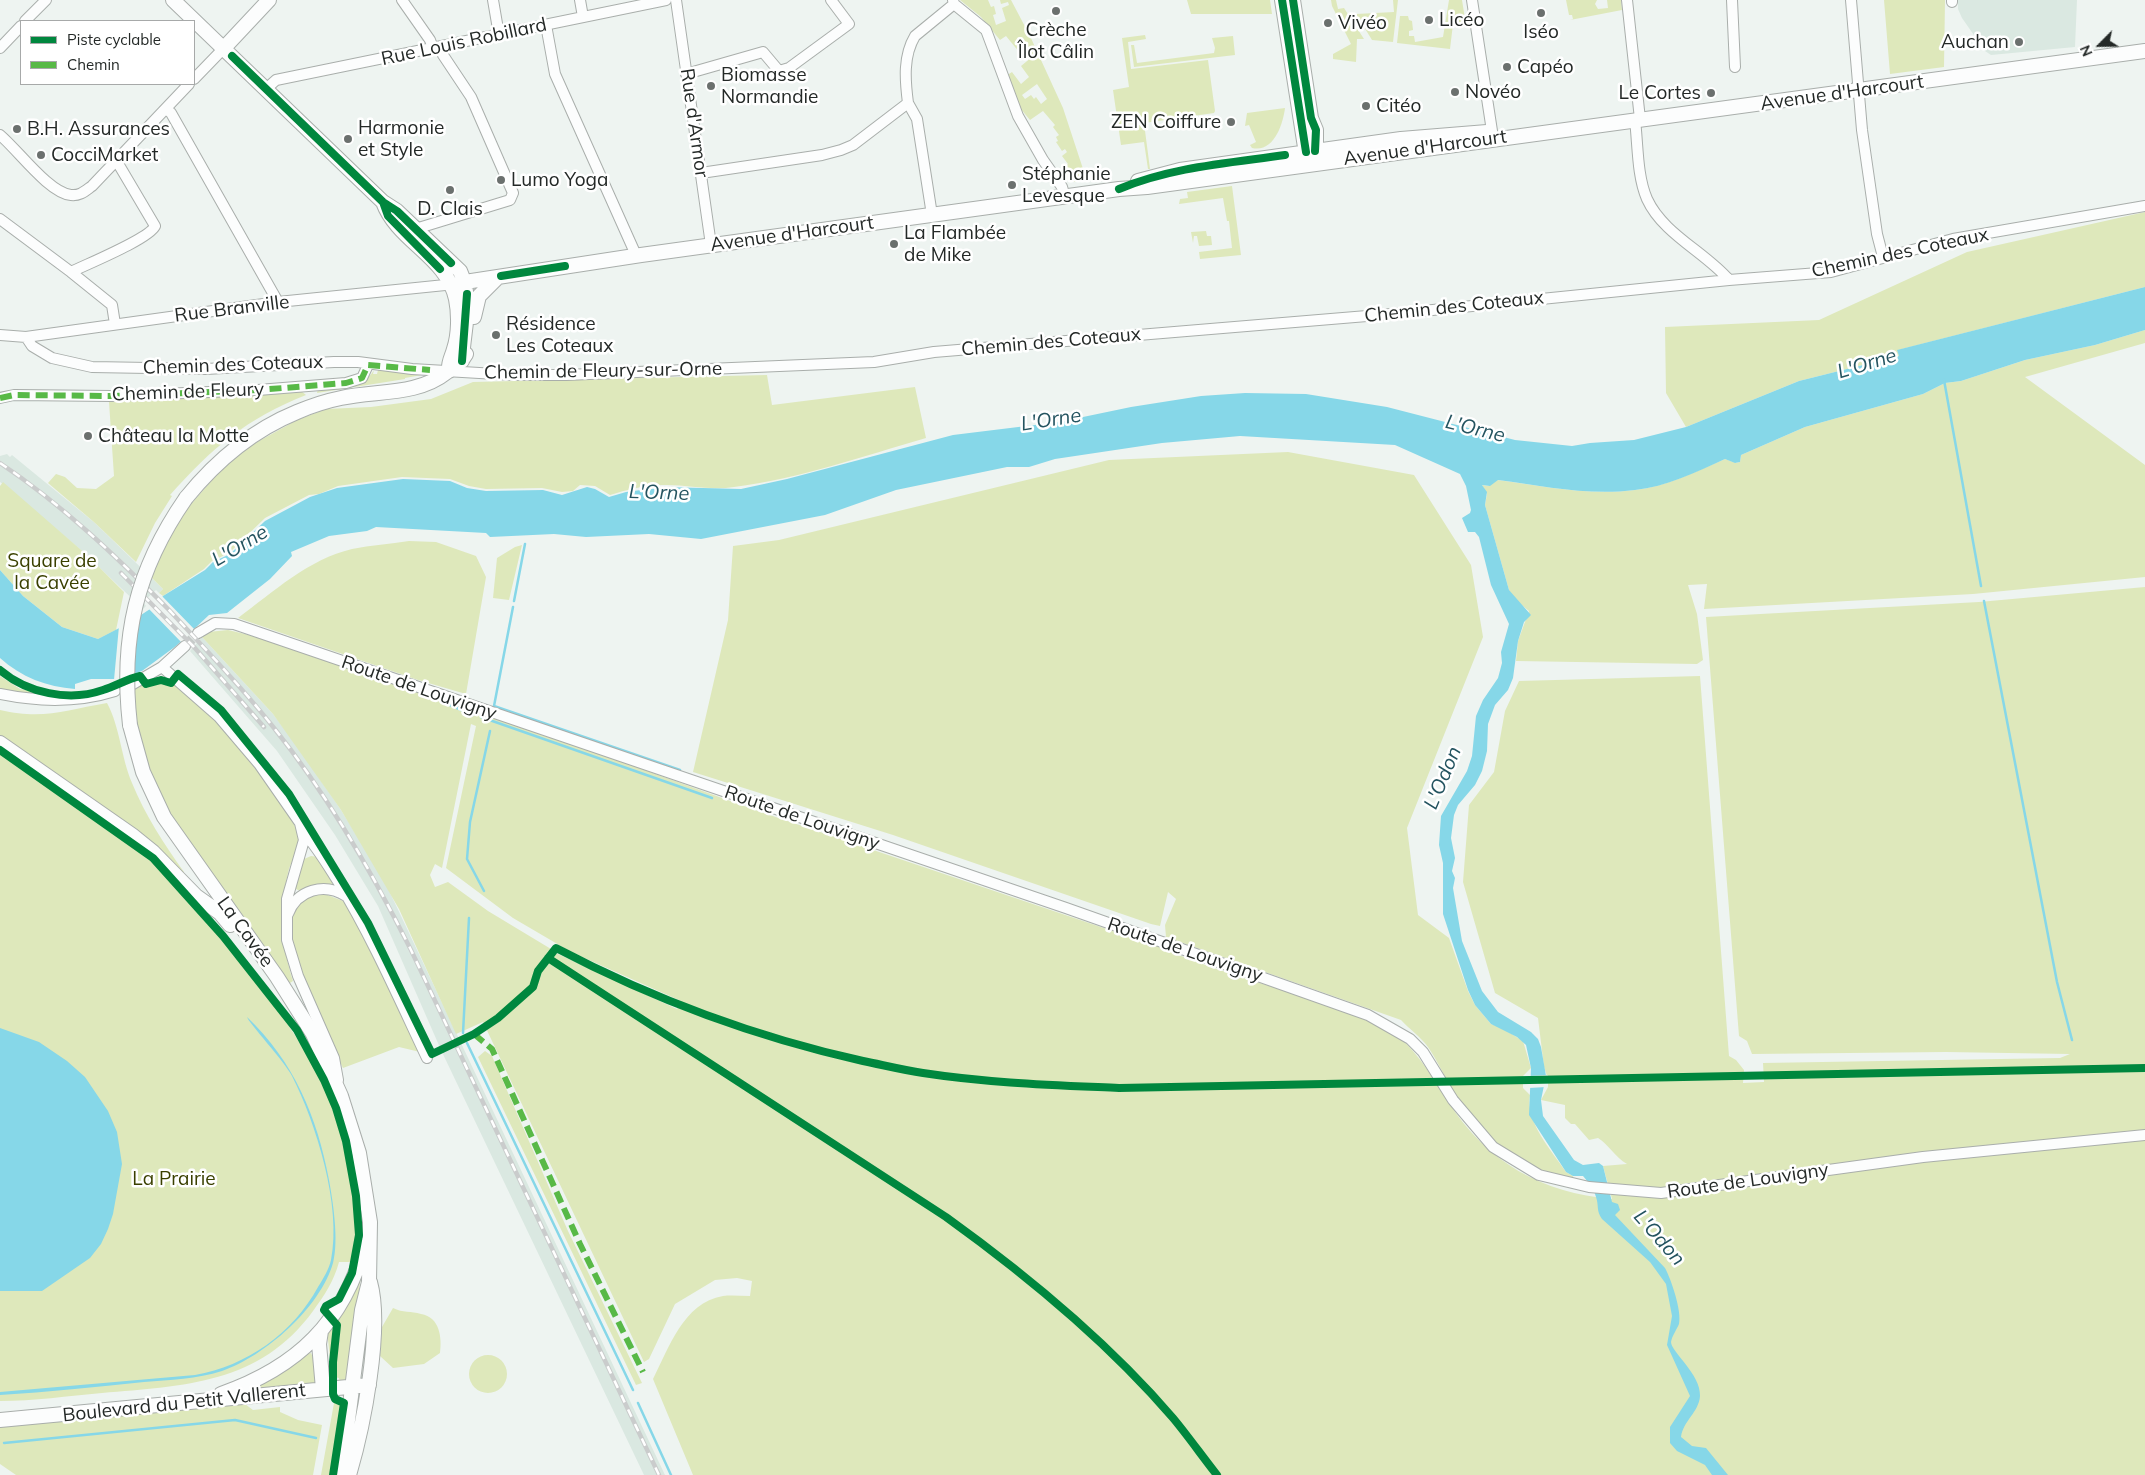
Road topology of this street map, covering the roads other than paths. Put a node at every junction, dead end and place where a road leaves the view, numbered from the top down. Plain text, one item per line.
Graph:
1 (46, 0) edge
2 (173, 0) edge
3 (269, 0) edge
4 (402, 0) edge
5 (493, 0) edge
6 (580, 0) edge
7 (666, 0) edge
8 (676, 0) edge
9 (831, 0) edge
10 (1282, 0) edge
11 (1293, 0) edge
12 (1472, 0) edge
13 (1627, 0) edge
14 (1732, 0) edge
15 (1851, 0) edge
16 (953, 2) edge
17 (583, 18) junction
18 (27, 20) edge
19 (194, 20) edge
20 (195, 21) edge
21 (546, 25) junction
22 (20, 27) edge
23 (498, 35) junction
24 (0, 48) edge
25 (224, 48) junction
26 (437, 48) junction
27 (2145, 51) edge
28 (1735, 67) dead end
29 (686, 74) junction
30 (1300, 77) junction
31 (195, 78) edge
32 (188, 85) edge
33 (266, 89) junction
34 (1858, 91) junction
35 (908, 103) junction
36 (166, 109) junction
37 (1638, 120) junction
38 (1492, 131) junction
39 (0, 135) edge
40 (1515, 135) junction
41 (1311, 158) junction
42 (116, 160) junction
43 (701, 173) junction
44 (1065, 197) junction
45 (2145, 206) edge
46 (932, 215) junction
47 (0, 219) edge
48 (410, 231) junction
49 (711, 245) junction
50 (636, 256) junction
51 (1883, 257) junction
52 (71, 272) junction
53 (501, 276) junction
54 (1729, 280) junction
55 (458, 283) junction
56 (278, 302) junction
57 (115, 324) junction
58 (0, 336) edge
59 (26, 337) junction
60 (462, 362) junction
61 (368, 365) junction
62 (757, 367) joint
63 (448, 371) junction
64 (0, 398) edge
65 (198, 633) tunnel mouth
66 (185, 646) tunnel mouth
67 (162, 667) junction
68 (133, 684) dead end
69 (115, 691) dead end
70 (0, 694) edge
71 (0, 743) edge
72 (304, 833) junction
73 (348, 898) junction
74 (286, 919) junction
75 (290, 998) junction
76 (427, 1058) dead end
77 (341, 1096) junction
78 (2145, 1135) edge
79 (370, 1222) junction
80 (370, 1282) junction
81 (362, 1310) junction
82 (321, 1331) junction
83 (369, 1385) junction
84 (352, 1386) junction
85 (323, 1389) junction
86 (202, 1401) junction
87 (0, 1420) edge
88 (341, 1475) edge
89 (349, 1475) edge

1 - 18 street
2 - 19 main road
3 - 25 main road
4 - 26 street
5 - 23 street
6 - 17 street
7 - 17 street, Rue Louis Robillard
8 - 29 street, Rue d'Armor
9 - 29 street
10 - 30 main road
11 - 30 main road
12 - 38 street
13 - 37 street
14 - 28 street
15 - 34 street
16 - 35 street
16 - 44 street
17 - 21 street, Rue Louis Robillard
20 - 25 main road
21 - 23 street, Rue Louis Robillard
21 - 50 street
22 - 24 street
23 - 26 street, Rue Louis Robillard
25 - 31 street
25 - 33 main road
26 - 33 street, Rue Louis Robillard
26 - 48 street
27 - 34 main road, Avenue d'Harcourt
29 - 43 street, Rue d'Armor
30 - 41 main road
32 - 36 street
33 - 48 main road
34 - 37 main road, Avenue d'Harcourt
34 - 51 street
35 - 43 street
35 - 46 street
36 - 42 street
36 - 56 street
37 - 40 main road, Avenue d'Harcourt
37 - 54 street
38 - 40 main road, Avenue d'Harcourt
38 - 41 main road, Avenue d'Harcourt
39 - 42 street
40 - 41 main road, Avenue d'Harcourt
41 - 44 main road, Avenue d'Harcourt
42 - 52 street
43 - 49 street, Rue d'Armor
44 - 46 main road, Avenue d'Harcourt
45 - 51 street, Chemin des Coteaux
46 - 49 main road, Avenue d'Harcourt
47 - 52 street
48 - 55 main road
49 - 50 main road, Avenue d'Harcourt
50 - 53 main road, Avenue d'Harcourt
51 - 54 street, Chemin des Coteaux
52 - 57 street
53 - 55 main road, Avenue d'Harcourt
53 - 60 main road
54 - 62 street, Chemin des Coteaux
55 - 56 street, Rue Branville
55 - 60 main road
55 - 63 main road
56 - 57 street, Rue Branville
57 - 59 street, Rue Branville
58 - 59 street, Rue Branville
59 - 61 street, Chemin des Coteaux
60 - 63 main road, La Cavée
61 - 63 street, Chemin des Coteaux
61 - 64 street, Chemin de Fleury
62 - 63 street, Chemin de Fleury-sur-Orne
63 - 75 main road, La Cavée, bridge
65 - 78 street, Route de Louvigny
66 - 67 street
67 - 68 street
67 - 72 street
69 - 70 street
71 - 75 main road
72 - 73 street
72 - 74 street
73 - 74 street
73 - 76 street
74 - 77 street
75 - 77 main road, La Cavée
77 - 79 main road, La Cavée
79 - 80 main road, La Cavée
79 - 82 main road
80 - 81 main road
80 - 83 main road
81 - 83 main road
81 - 84 main road
82 - 85 main road
82 - 86 main road
83 - 84 main road, Boulevard du Petit Vallerent
83 - 89 main road
84 - 85 main road, Boulevard du Petit Vallerent
84 - 88 main road
85 - 86 main road, Boulevard du Petit Vallerent
86 - 87 main road, Boulevard du Petit Vallerent

